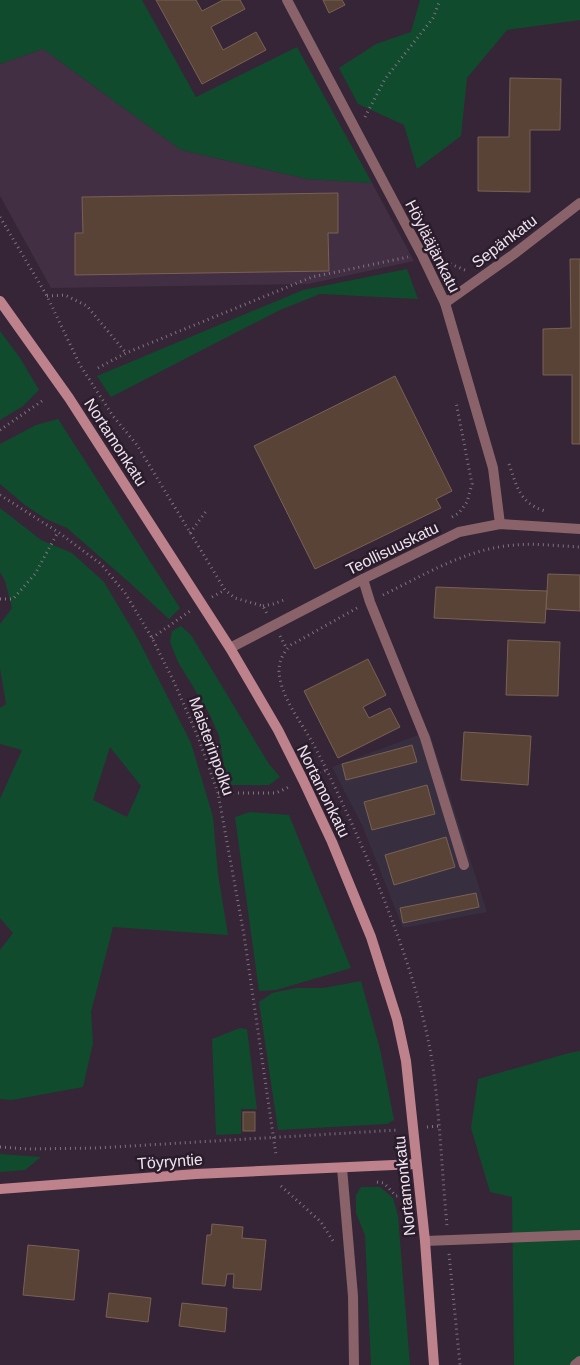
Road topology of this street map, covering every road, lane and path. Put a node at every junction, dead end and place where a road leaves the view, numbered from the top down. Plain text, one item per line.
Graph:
1 (287, 0) edge
2 (440, 0) edge
3 (357, 133) junction
4 (580, 202) edge
5 (0, 217) edge
6 (422, 255) junction
7 (47, 296) junction
8 (0, 301) edge
9 (445, 303) junction
10 (126, 353) junction
11 (98, 368) dead end
12 (454, 395) dead end
13 (42, 401) dead end
14 (0, 430) edge
15 (493, 468) junction
16 (471, 473) junction
17 (0, 494) edge
18 (206, 510) dead end
19 (444, 522) dead end
20 (500, 524) junction
21 (546, 527) junction
22 (580, 529) edge
23 (58, 532) junction
24 (190, 533) junction
25 (546, 545) junction
26 (580, 547) edge
27 (363, 579) junction
28 (291, 598) dead end
29 (0, 599) edge
30 (370, 602) junction
31 (263, 606) junction
32 (275, 626) junction
33 (230, 648) junction
34 (287, 649) junction
35 (327, 770) junction
36 (304, 780) junction
37 (218, 793) junction
38 (464, 865) dead end
39 (414, 1128) junction
40 (273, 1138) junction
41 (0, 1147) edge
42 (416, 1164) junction
43 (342, 1168) junction
44 (370, 1181) dead end
45 (289, 1184) dead end
46 (0, 1189) edge
47 (444, 1191) dead end
48 (420, 1194) junction
49 (580, 1235) edge
50 (425, 1241) junction
51 (336, 1250) dead end
52 (580, 1362) edge
53 (354, 1365) edge
54 (434, 1365) edge
55 (575, 1365) edge

1 - 3 street, Höylääjänkatu
2 - 3 path
3 - 6 street, Höylääjänkatu
4 - 9 street, Sepänkatu
5 - 7 path
6 - 9 street, Höylääjänkatu
6 - 10 path
7 - 10 path
7 - 24 path
8 - 33 main road, Nortamonkatu
9 - 15 street, Höylääjänkatu
10 - 11 path
12 - 16 path
13 - 14 path
15 - 16 path
15 - 20 street, Höylääjänkatu
15 - 21 path
16 - 19 path
17 - 23 path, Maisterinpolku
18 - 24 path
20 - 21 street, Teollisuuskatu
20 - 27 street, Teollisuuskatu
21 - 22 street, Teollisuuskatu
21 - 25 path
23 - 29 path
23 - 37 path, Maisterinpolku
24 - 31 path
25 - 26 path
25 - 30 path
27 - 30 street
27 - 32 street, Teollisuuskatu
28 - 31 path
30 - 34 path
30 - 38 street
31 - 32 path
32 - 33 street, Teollisuuskatu
32 - 34 path
33 - 36 main road, Nortamonkatu
34 - 35 path
35 - 36 path
35 - 39 path
36 - 37 path
36 - 39 main road, Nortamonkatu
37 - 40 path, Maisterinpolku
39 - 40 path
39 - 42 main road, Nortamonkatu
40 - 41 path
42 - 43 main road, Töyryntie
42 - 48 main road, Nortamonkatu
43 - 46 main road, Töyryntie
43 - 53 street
44 - 48 path
45 - 51 path
47 - 48 path
48 - 50 main road, Nortamonkatu
49 - 50 street
50 - 54 main road, Nortamonkatu
52 - 55 street

